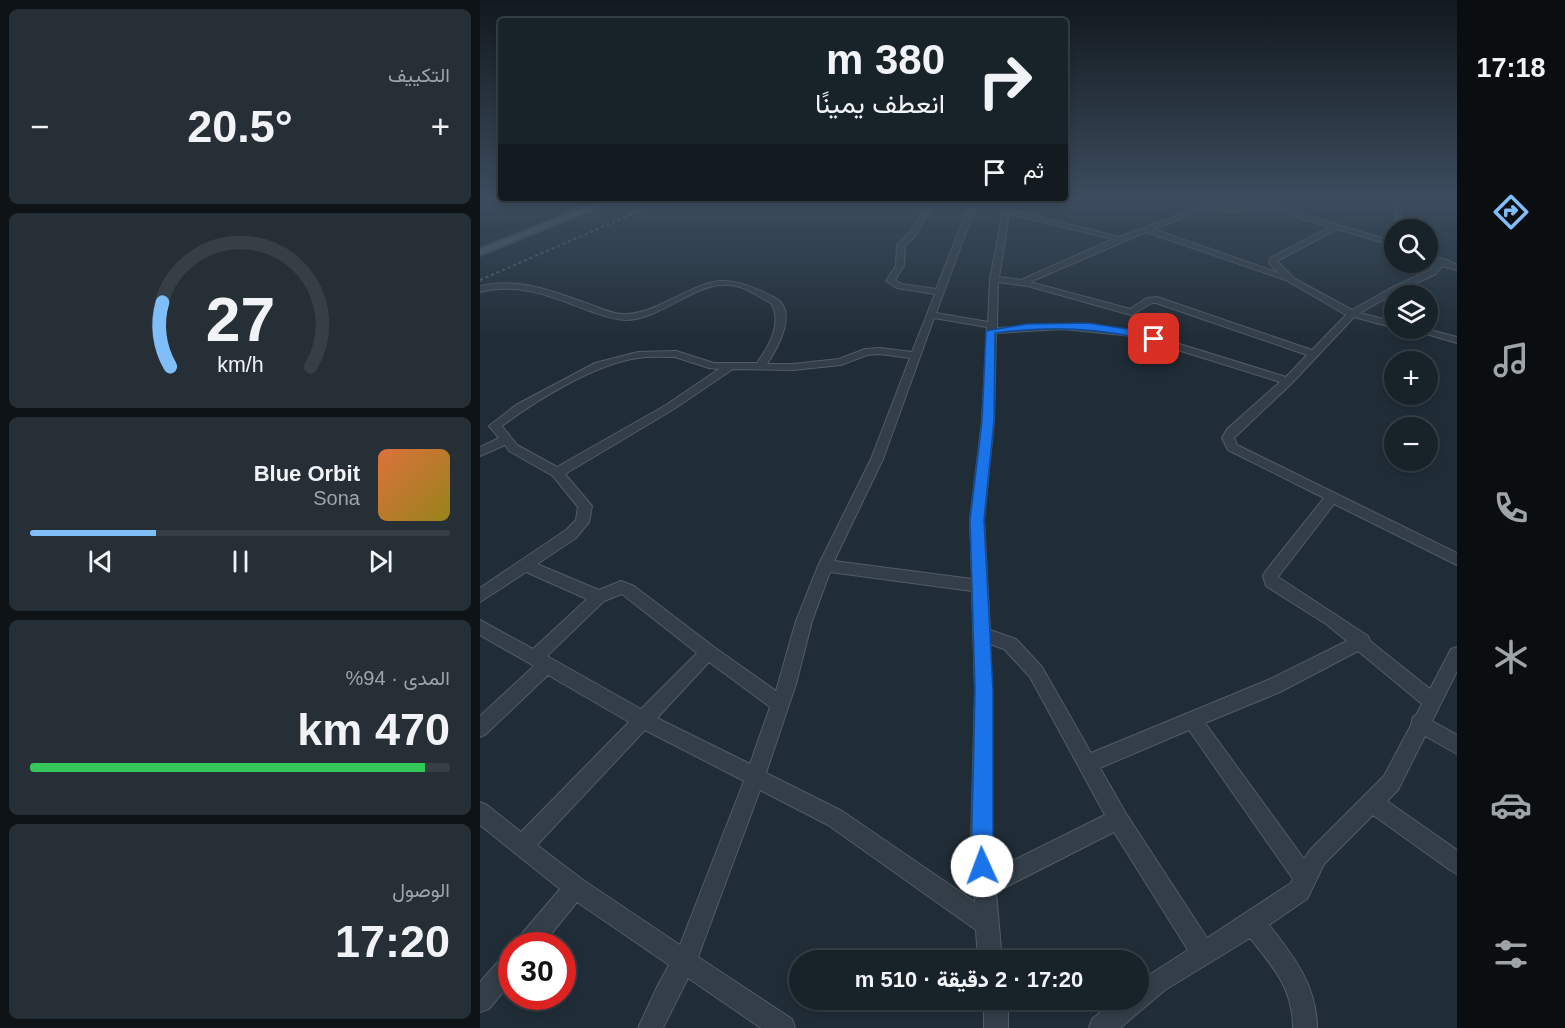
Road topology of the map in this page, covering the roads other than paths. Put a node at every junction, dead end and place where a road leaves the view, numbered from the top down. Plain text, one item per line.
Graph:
1 (495, 246) edge
2 (901, 246) edge
3 (957, 246) edge
4 (1001, 246) edge
5 (1104, 246) edge
6 (1194, 246) edge
7 (1300, 246) edge
8 (480, 252) edge
9 (1438, 260) edge
10 (1442, 261) junction
11 (1457, 268) edge
12 (994, 279) junction
13 (1292, 280) junction
14 (1025, 281) junction
15 (480, 289) edge
16 (938, 292) junction
17 (1352, 314) junction
18 (931, 315) junction
19 (1384, 322) edge
20 (991, 328) junction
21 (1438, 335) edge
22 (1457, 340) edge
23 (1314, 354) junction
24 (916, 356) junction
25 (761, 365) junction
26 (731, 366) junction
27 (1288, 381) junction
28 (507, 440) junction
29 (480, 453) edge
30 (557, 473) junction
31 (1333, 496) junction
32 (1457, 559) edge
33 (524, 565) junction
34 (825, 566) junction
35 (980, 586) junction
36 (480, 596) edge
37 (599, 597) junction
38 (480, 627) edge
39 (982, 634) junction
40 (1362, 641) junction
41 (708, 652) junction
42 (1457, 655) edge
43 (541, 660) junction
44 (1431, 701) junction
45 (780, 704) junction
46 (643, 720) junction
47 (1192, 720) junction
48 (1419, 723) junction
49 (480, 728) edge
50 (1457, 745) edge
51 (1087, 764) junction
52 (755, 777) junction
53 (1371, 801) junction
54 (480, 812) edge
55 (1118, 819) junction
56 (522, 846) junction
57 (1457, 863) edge
58 (1306, 879) junction
59 (575, 888) junction
60 (983, 888) junction
61 (985, 923) junction
62 (1253, 924) junction
63 (537, 932) edge
64 (989, 950) edge
65 (1203, 954) junction
66 (684, 961) junction
67 (498, 979) edge
68 (1149, 988) edge
69 (480, 1000) edge
70 (996, 1010) edge
71 (1123, 1010) edge
72 (650, 1028) edge
73 (783, 1028) edge
74 (996, 1028) edge
75 (1101, 1028) edge
76 (1305, 1028) edge

1 - 8 main road
2 - 16 street
3 - 16 street
4 - 12 street
5 - 14 street
6 - 13 street
7 - 13 street
9 - 10 street
10 - 11 street
10 - 17 street
12 - 14 street
12 - 20 street
13 - 17 street
14 - 23 street
15 - 25 street
16 - 18 street
17 - 19 street
17 - 23 street
18 - 20 street
18 - 24 street
20 - 27 street
20 - 35 street
21 - 22 street
23 - 27 street
24 - 25 street
24 - 34 street
25 - 26 street
26 - 28 street
26 - 30 street
27 - 31 street
28 - 29 street
28 - 30 street
30 - 33 street
31 - 32 street
31 - 40 street
33 - 36 street
33 - 37 street
34 - 35 street
34 - 45 street
35 - 39 street
37 - 41 street
37 - 43 street
38 - 43 street
39 - 51 street
39 - 60 street
40 - 44 street
40 - 47 street
41 - 45 street
41 - 46 street
42 - 44 street
43 - 46 street
43 - 49 street
44 - 48 street
45 - 52 street
46 - 52 street
46 - 56 street
47 - 51 street
47 - 58 street
48 - 50 street
48 - 53 street
51 - 55 street
52 - 61 street
52 - 66 street
53 - 57 street
53 - 58 street
54 - 56 street
55 - 60 street
55 - 65 street
56 - 59 street
58 - 62 street
59 - 63 street
59 - 66 street
60 - 61 street
61 - 64 street
62 - 65 street
62 - 76 street
65 - 68 street
66 - 72 street
66 - 73 street
67 - 69 street
70 - 74 street
71 - 75 street

